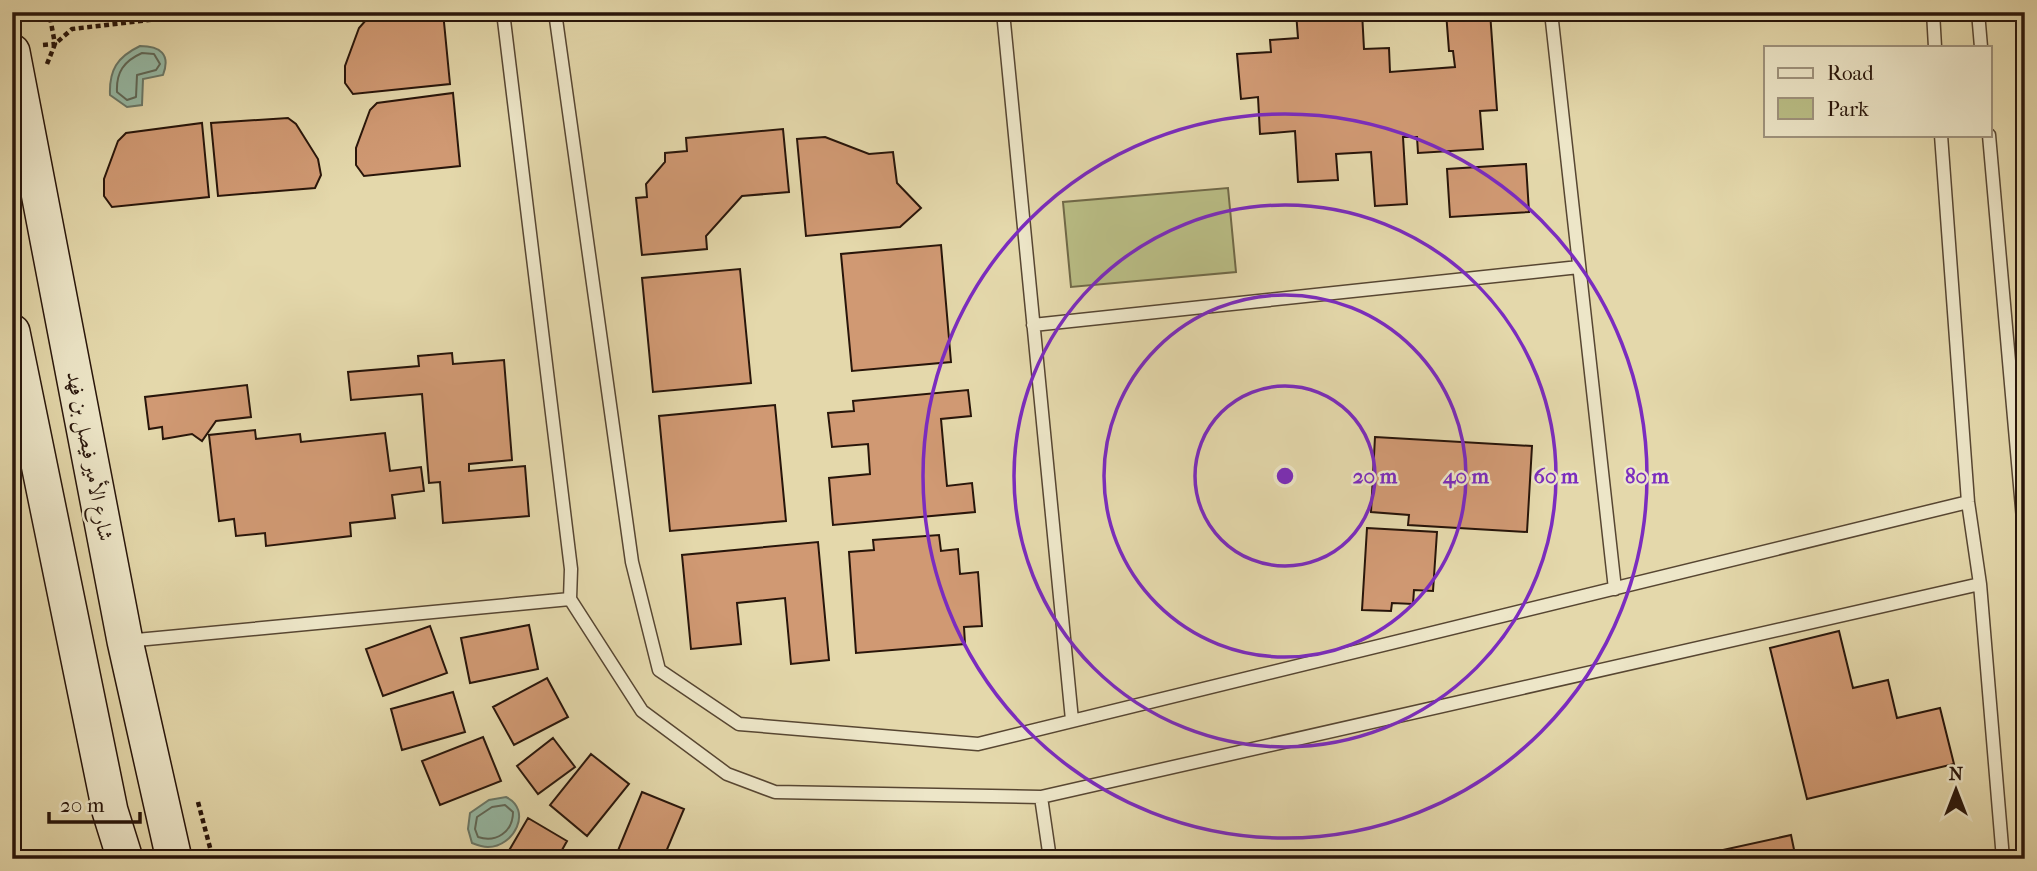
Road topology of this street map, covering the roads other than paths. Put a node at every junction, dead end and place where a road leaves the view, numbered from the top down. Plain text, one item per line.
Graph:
1 (503, 12) edge
2 (555, 12) edge
3 (1003, 12) edge
4 (1551, 12) edge
5 (1933, 12) edge
6 (1978, 12) edge
7 (1935, 46) edge
8 (1981, 46) edge
9 (12, 51) edge
10 (1941, 136) edge
11 (1989, 136) edge
12 (1579, 267) junction
13 (1033, 325) junction
14 (12, 332) edge
15 (1968, 502) junction
16 (2025, 542) edge
17 (1980, 584) junction
18 (1615, 589) junction
19 (570, 598) junction
20 (125, 641) junction
21 (1072, 720) junction
22 (1041, 797) junction
23 (125, 859) edge
24 (174, 859) edge
25 (1049, 859) edge
26 (2003, 859) edge

1 - 19 lane
2 - 21 lane
3 - 13 lane
4 - 12 lane
5 - 7 lane
6 - 8 lane
9 - 20 main road, شارع الأمير فيصل بن فهد
10 - 15 lane
11 - 16 lane
12 - 13 lane
12 - 18 lane
13 - 21 lane
14 - 23 main road
15 - 17 lane
15 - 18 lane
17 - 22 lane
17 - 26 lane
18 - 21 lane
19 - 20 lane
19 - 22 lane
20 - 24 main road, شارع الأمير فيصل بن فهد
22 - 25 lane

